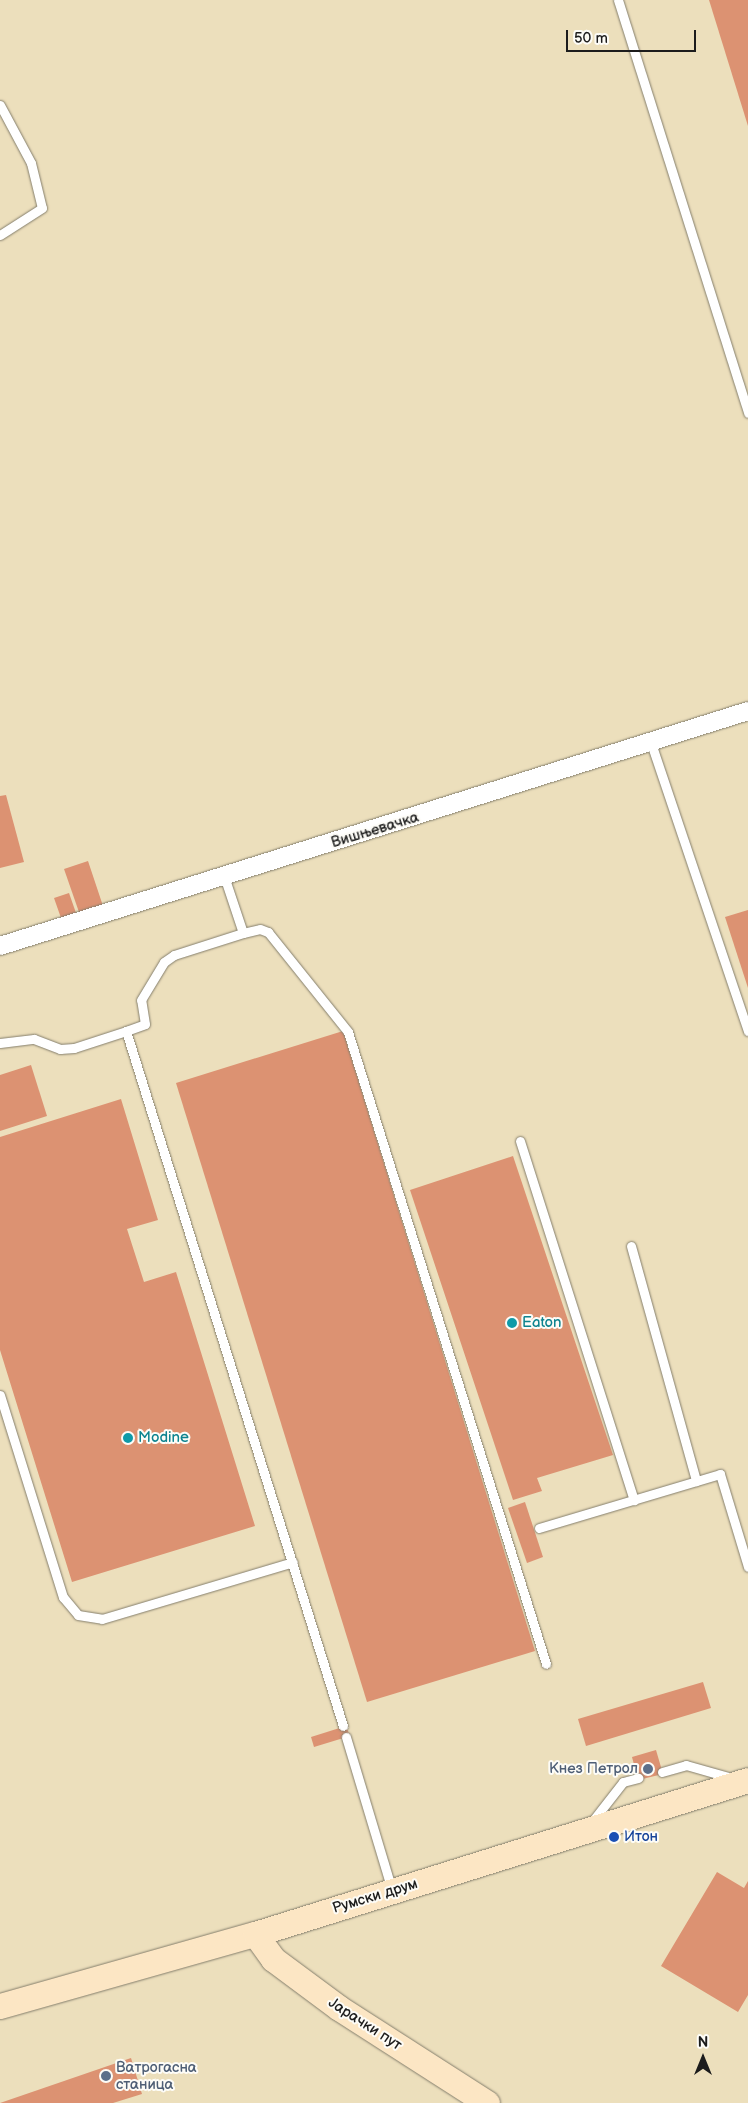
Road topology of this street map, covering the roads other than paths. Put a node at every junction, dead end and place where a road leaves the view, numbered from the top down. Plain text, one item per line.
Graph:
1 (618, 0) edge
2 (0, 105) edge
3 (0, 235) edge
4 (748, 414) edge
5 (748, 712) edge
6 (651, 743) junction
7 (224, 876) junction
8 (244, 933) junction
9 (0, 946) edge
10 (126, 1031) junction
11 (748, 1031) edge
12 (0, 1043) edge
13 (520, 1140) dead end
14 (630, 1246) dead end
15 (0, 1395) edge
16 (696, 1481) junction
17 (634, 1500) junction
18 (539, 1528) dead end
19 (293, 1562) junction
20 (748, 1567) edge
21 (546, 1664) dead end
22 (343, 1726) dead end
23 (346, 1737) dead end
24 (662, 1772) dead end
25 (638, 1778) dead end
26 (746, 1780) edge
27 (583, 1832) junction
28 (392, 1890) junction
29 (255, 1934) junction
30 (0, 2006) edge
31 (487, 2103) edge

1 - 4 lane
2 - 3 lane
5 - 6 street, Вишњевачка
6 - 7 street, Вишњевачка
6 - 11 lane
7 - 8 lane
7 - 9 street, Вишњевачка
8 - 10 lane
8 - 21 lane
10 - 12 lane
10 - 19 lane
13 - 17 lane
14 - 16 lane
15 - 19 lane
16 - 17 lane
16 - 20 lane
17 - 18 lane
19 - 22 lane
23 - 28 lane
24 - 26 lane
25 - 27 lane
26 - 27 main road, Румски друм
27 - 28 main road, Румски друм
28 - 29 main road, Румски друм
29 - 30 main road, Румски друм
29 - 31 main road, Јарачки пут

